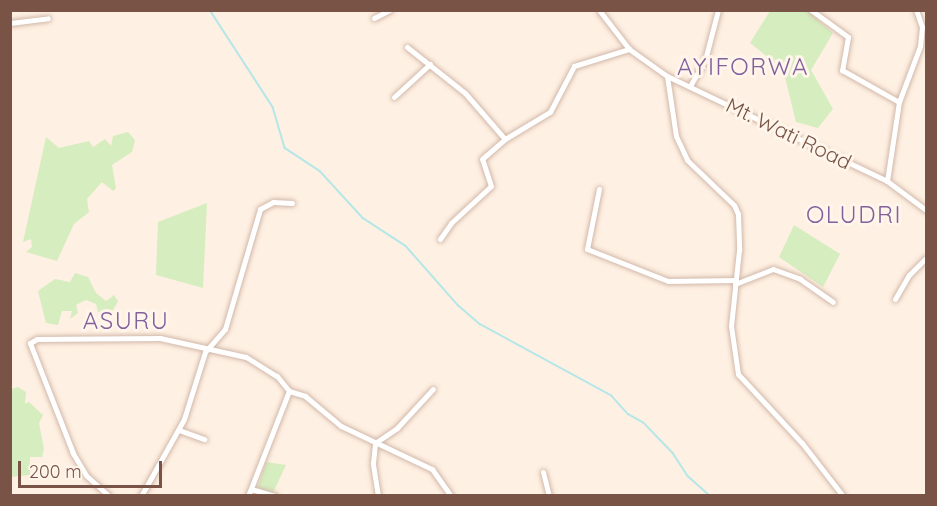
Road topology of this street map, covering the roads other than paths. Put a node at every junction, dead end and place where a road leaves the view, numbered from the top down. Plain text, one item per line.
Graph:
1 (390, 10) edge
2 (599, 10) edge
3 (718, 10) edge
4 (811, 10) edge
5 (916, 10) edge
6 (48, 18) dead end
7 (374, 18) dead end
8 (10, 23) edge
9 (922, 27) junction
10 (927, 33) edge
11 (407, 47) dead end
12 (629, 50) junction
13 (430, 64) junction
14 (668, 76) junction
15 (690, 86) junction
16 (394, 97) dead end
17 (899, 102) junction
18 (506, 139) junction
19 (887, 182) junction
20 (599, 189) dead end
21 (292, 203) dead end
22 (927, 210) edge
23 (441, 239) dead end
24 (927, 258) edge
25 (736, 282) junction
26 (894, 299) dead end
27 (833, 302) dead end
28 (209, 347) junction
29 (433, 389) dead end
30 (290, 391) junction
31 (179, 430) junction
32 (204, 439) dead end
33 (375, 443) junction
34 (543, 472) dead end
35 (250, 492) edge
36 (109, 495) edge
37 (141, 495) edge
38 (275, 495) edge
39 (378, 495) edge
40 (451, 495) edge
41 (549, 495) edge
42 (843, 495) edge

1 - 7 street
2 - 12 street, Mt. Wati Road
3 - 15 street
4 - 17 street
5 - 9 street
6 - 8 street
9 - 10 street
9 - 17 street
11 - 13 street
12 - 14 street, Mt. Wati Road
12 - 18 street
13 - 16 street
13 - 18 street
14 - 15 street, Mt. Wati Road
14 - 25 street
15 - 19 street, Mt. Wati Road
17 - 19 street
18 - 23 street
19 - 22 street, Mt. Wati Road
20 - 25 street
21 - 28 street
24 - 26 street
25 - 27 street
25 - 42 street
28 - 30 street
28 - 31 street
28 - 36 street
29 - 33 street
30 - 33 street
30 - 35 street
31 - 32 street
31 - 37 street
33 - 39 street
33 - 40 street
34 - 41 street
35 - 38 street

